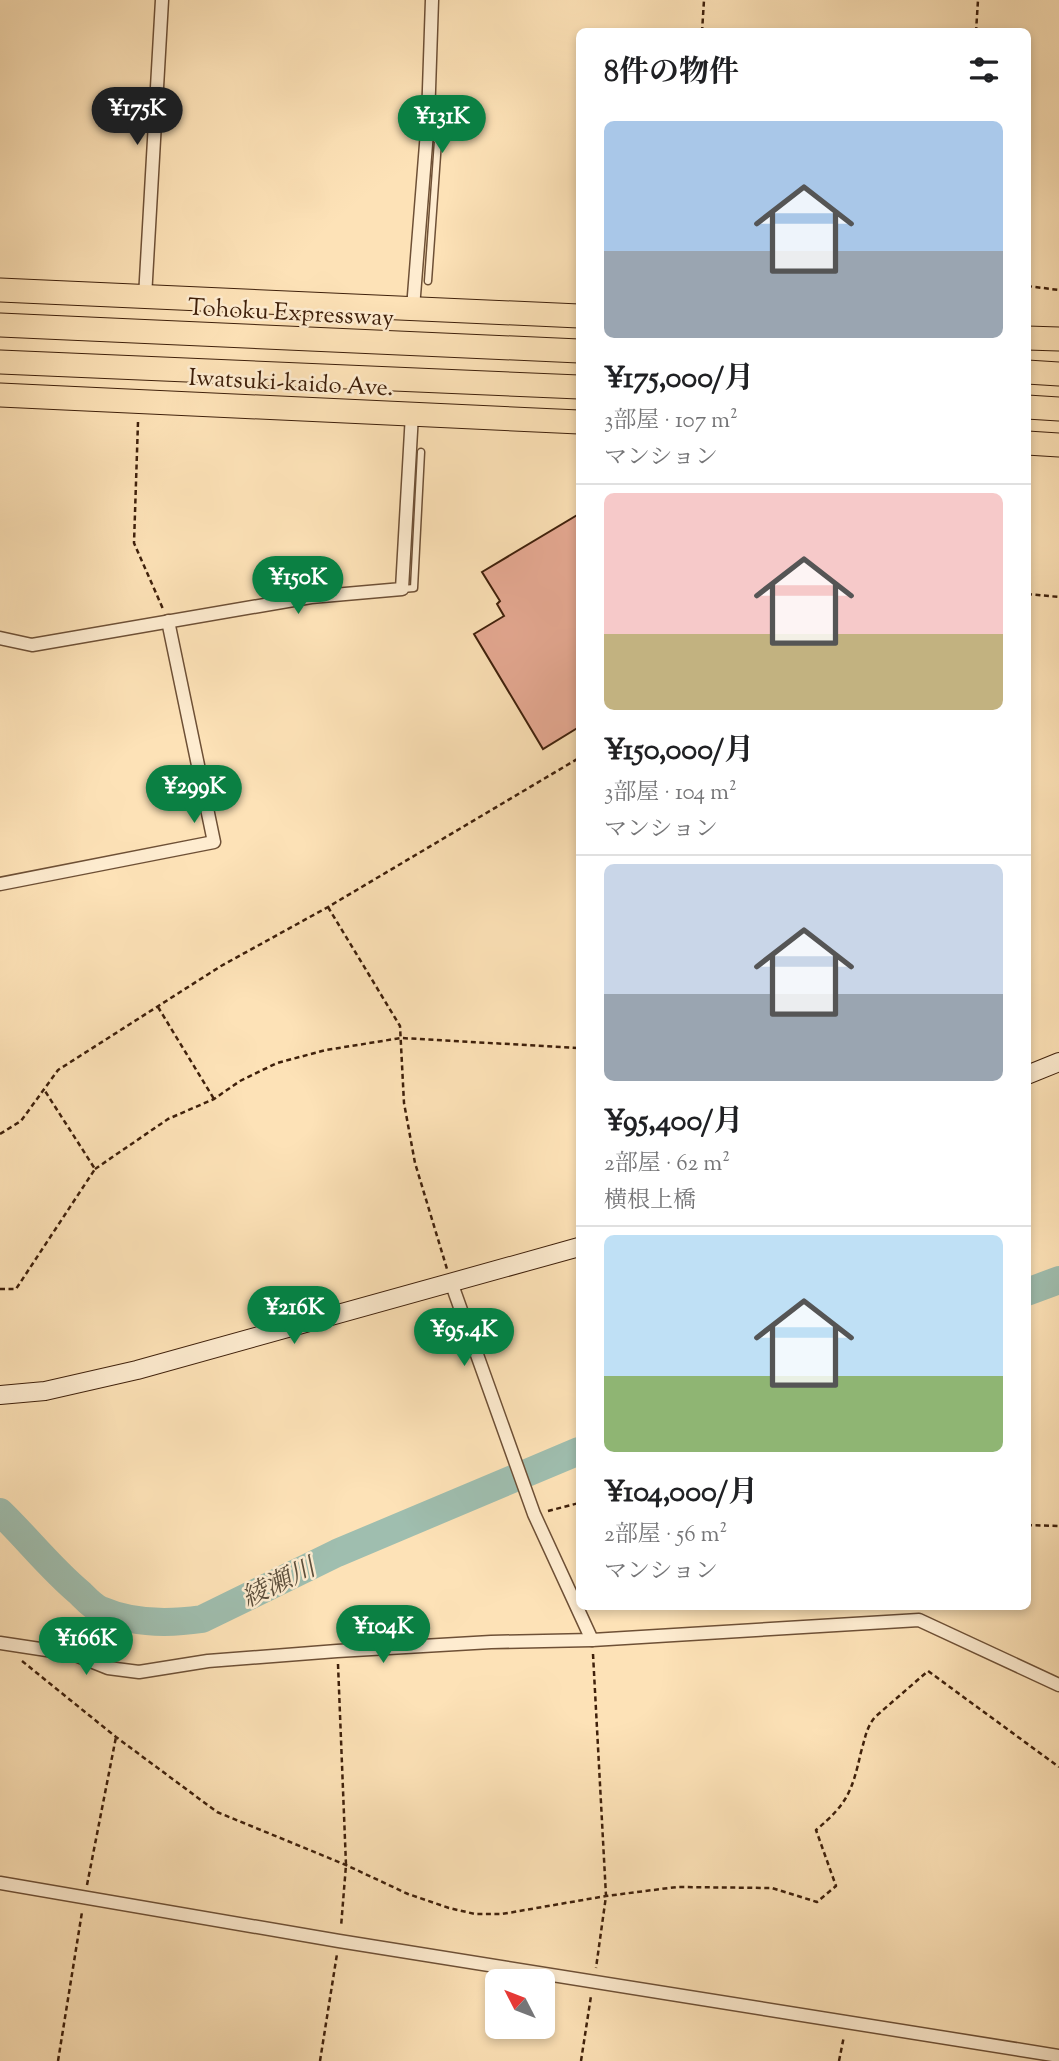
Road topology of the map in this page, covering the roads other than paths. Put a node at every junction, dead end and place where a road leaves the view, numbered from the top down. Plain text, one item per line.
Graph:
1 (162, 0) edge
2 (432, 0) edge
3 (427, 129) junction
4 (428, 281) dead end
5 (0, 290) edge
6 (145, 297) junction
7 (413, 308) junction
8 (576, 316) edge
9 (0, 325) edge
10 (1031, 338) edge
11 (1059, 339) edge
12 (576, 351) edge
13 (0, 362) edge
14 (1031, 372) edge
15 (1059, 374) edge
16 (576, 387) edge
17 (0, 395) edge
18 (1031, 407) edge
19 (1059, 409) edge
20 (412, 414) junction
21 (576, 422) edge
22 (1031, 443) edge
23 (1059, 444) edge
24 (422, 452) dead end
25 (402, 589) junction
26 (168, 621) junction
27 (0, 638) edge
28 (0, 884) edge
29 (1059, 1062) edge
30 (1031, 1073) edge
31 (576, 1248) edge
32 (451, 1282) junction
33 (0, 1395) edge
34 (576, 1605) edge
35 (578, 1610) edge
36 (592, 1640) junction
37 (0, 1643) edge
38 (1059, 1685) edge
39 (0, 1883) edge
40 (1059, 2056) edge

1 - 6 street
2 - 3 street
3 - 4 lane
3 - 7 street
5 - 6 highway
6 - 7 highway
7 - 8 highway
9 - 12 highway, Tohoku Expressway
10 - 11 highway
13 - 16 highway
14 - 15 highway
17 - 20 highway, Iwatsuki-kaido Ave.
18 - 19 highway
20 - 21 highway, Iwatsuki-kaido Ave.
20 - 25 street
22 - 23 highway
24 - 25 lane
25 - 26 street
26 - 27 street
26 - 28 street
29 - 30 street
31 - 32 street
32 - 33 street
32 - 34 street
35 - 36 street
36 - 37 street
36 - 38 street
39 - 40 street

